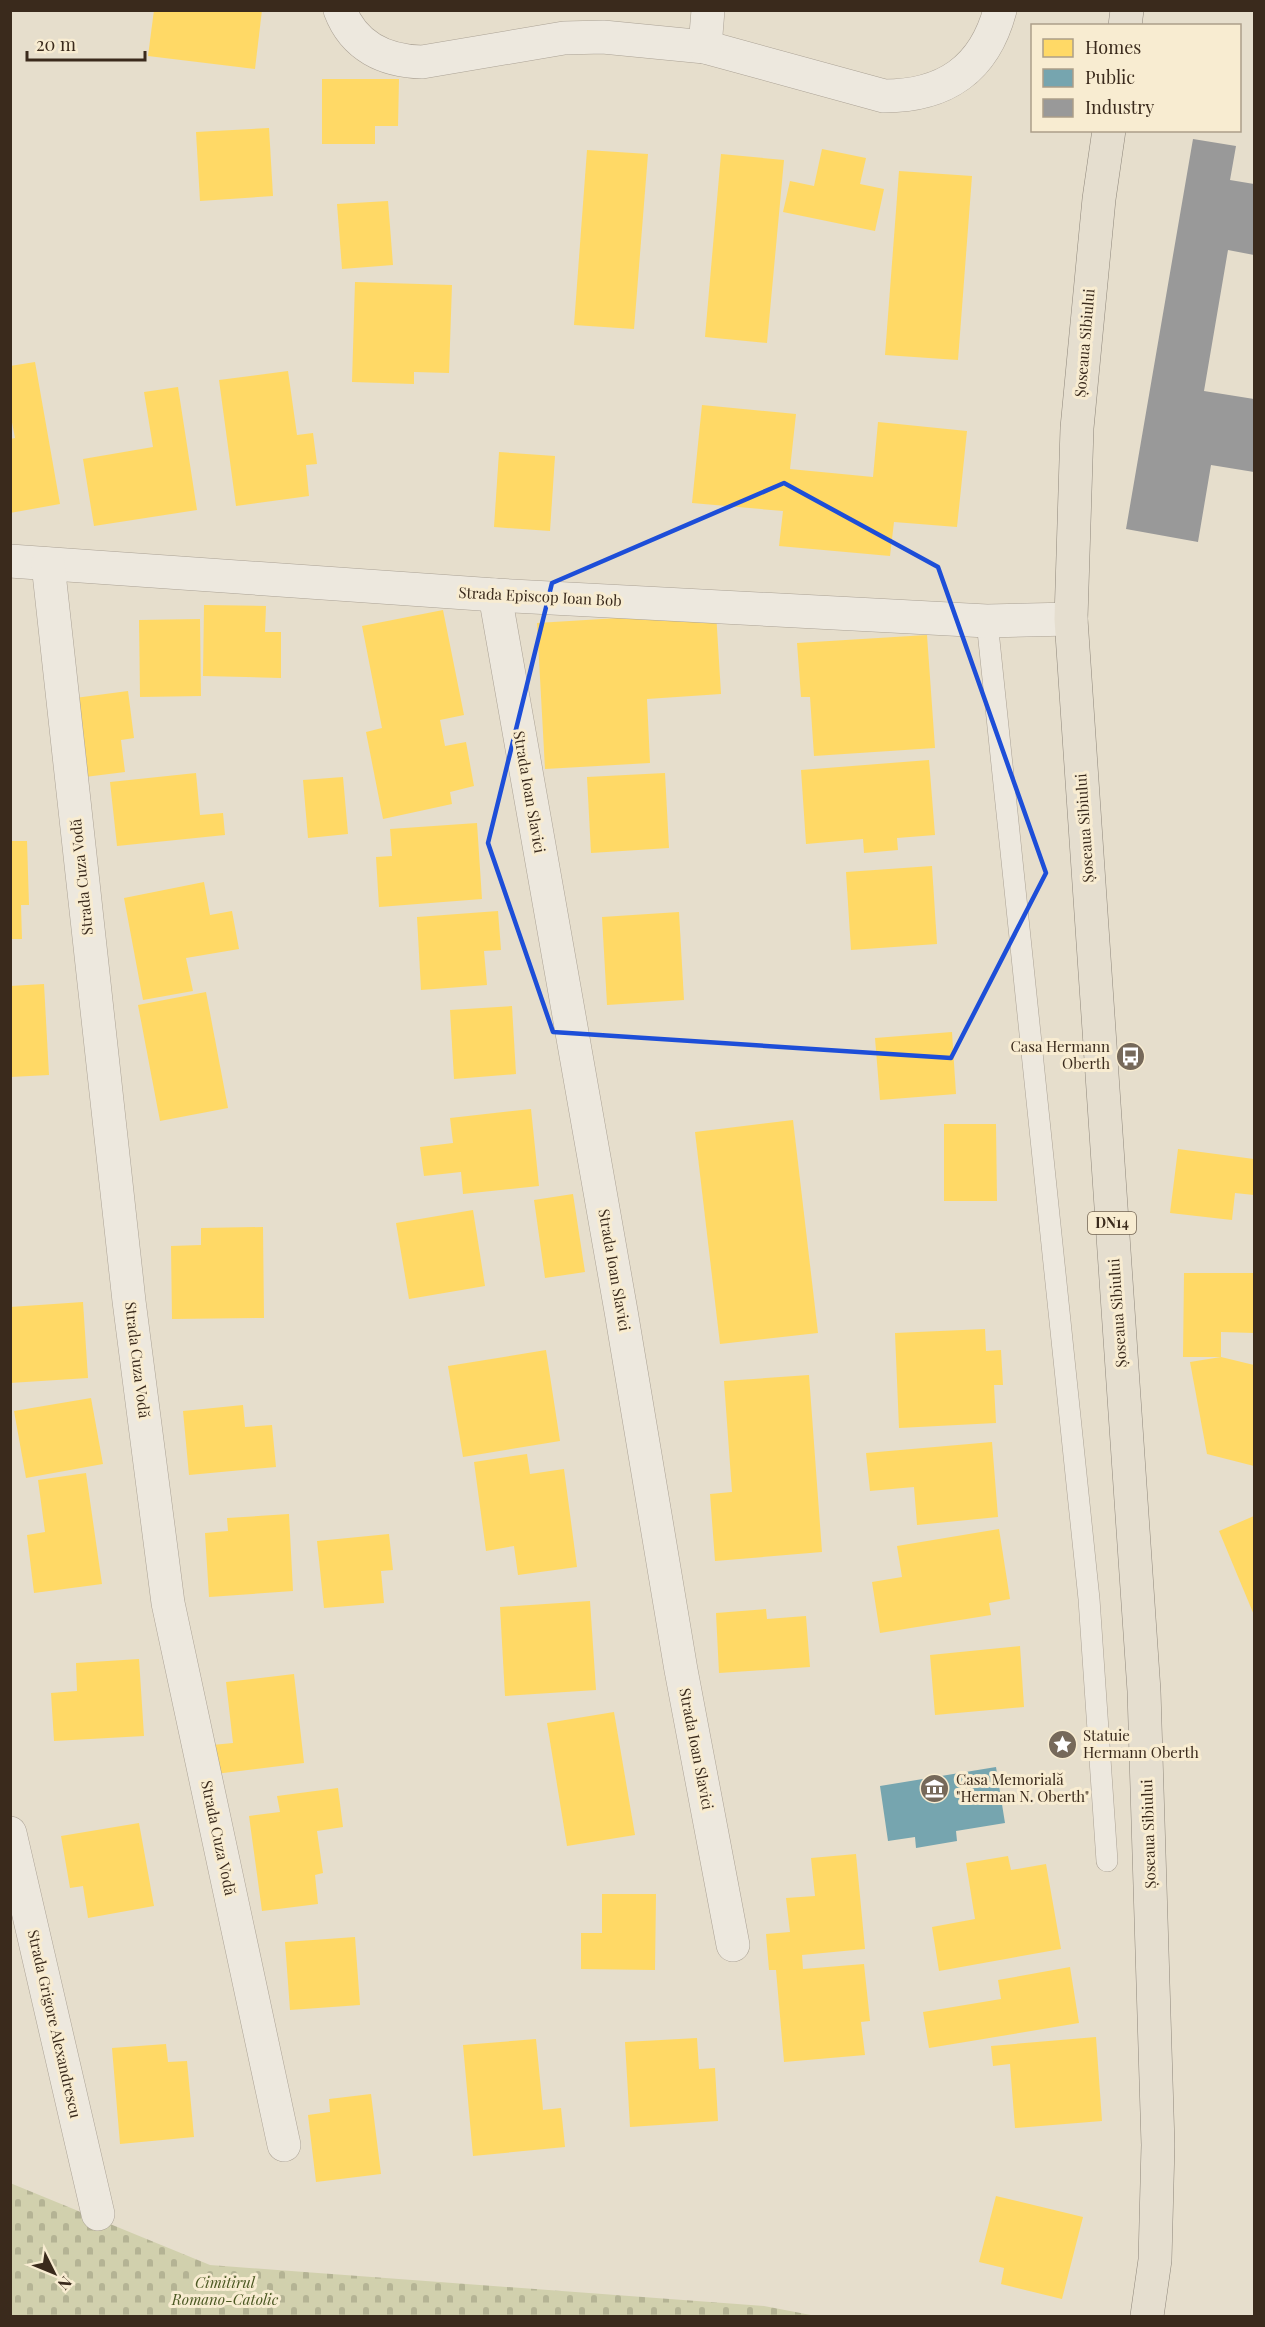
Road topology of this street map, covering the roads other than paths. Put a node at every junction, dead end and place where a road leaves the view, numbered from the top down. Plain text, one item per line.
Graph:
1 (340, 10) edge
2 (708, 10) edge
3 (1000, 10) edge
4 (705, 47) junction
5 (1109, 132) edge
6 (10, 561) edge
7 (48, 564) junction
8 (495, 595) junction
9 (1071, 619) junction
10 (987, 621) junction
11 (10, 1833) edge
12 (1107, 1861) dead end
13 (733, 1945) dead end
14 (284, 2145) dead end
15 (98, 2214) dead end
16 (1147, 2316) edge

1 - 4 street
2 - 4 street
3 - 4 street
5 - 9 main road, Șoseaua Sibiului / DN14
6 - 7 street, Strada Episcop Ioan Bob
7 - 8 street, Strada Episcop Ioan Bob
7 - 14 street, Strada Cuza Vodă
8 - 10 street, Strada Episcop Ioan Bob
8 - 13 street, Strada Ioan Slavici
9 - 10 street, Strada Episcop Ioan Bob
9 - 16 main road, Șoseaua Sibiului / DN14
10 - 12 lane
11 - 15 street, Strada Grigore Alexandrescu

